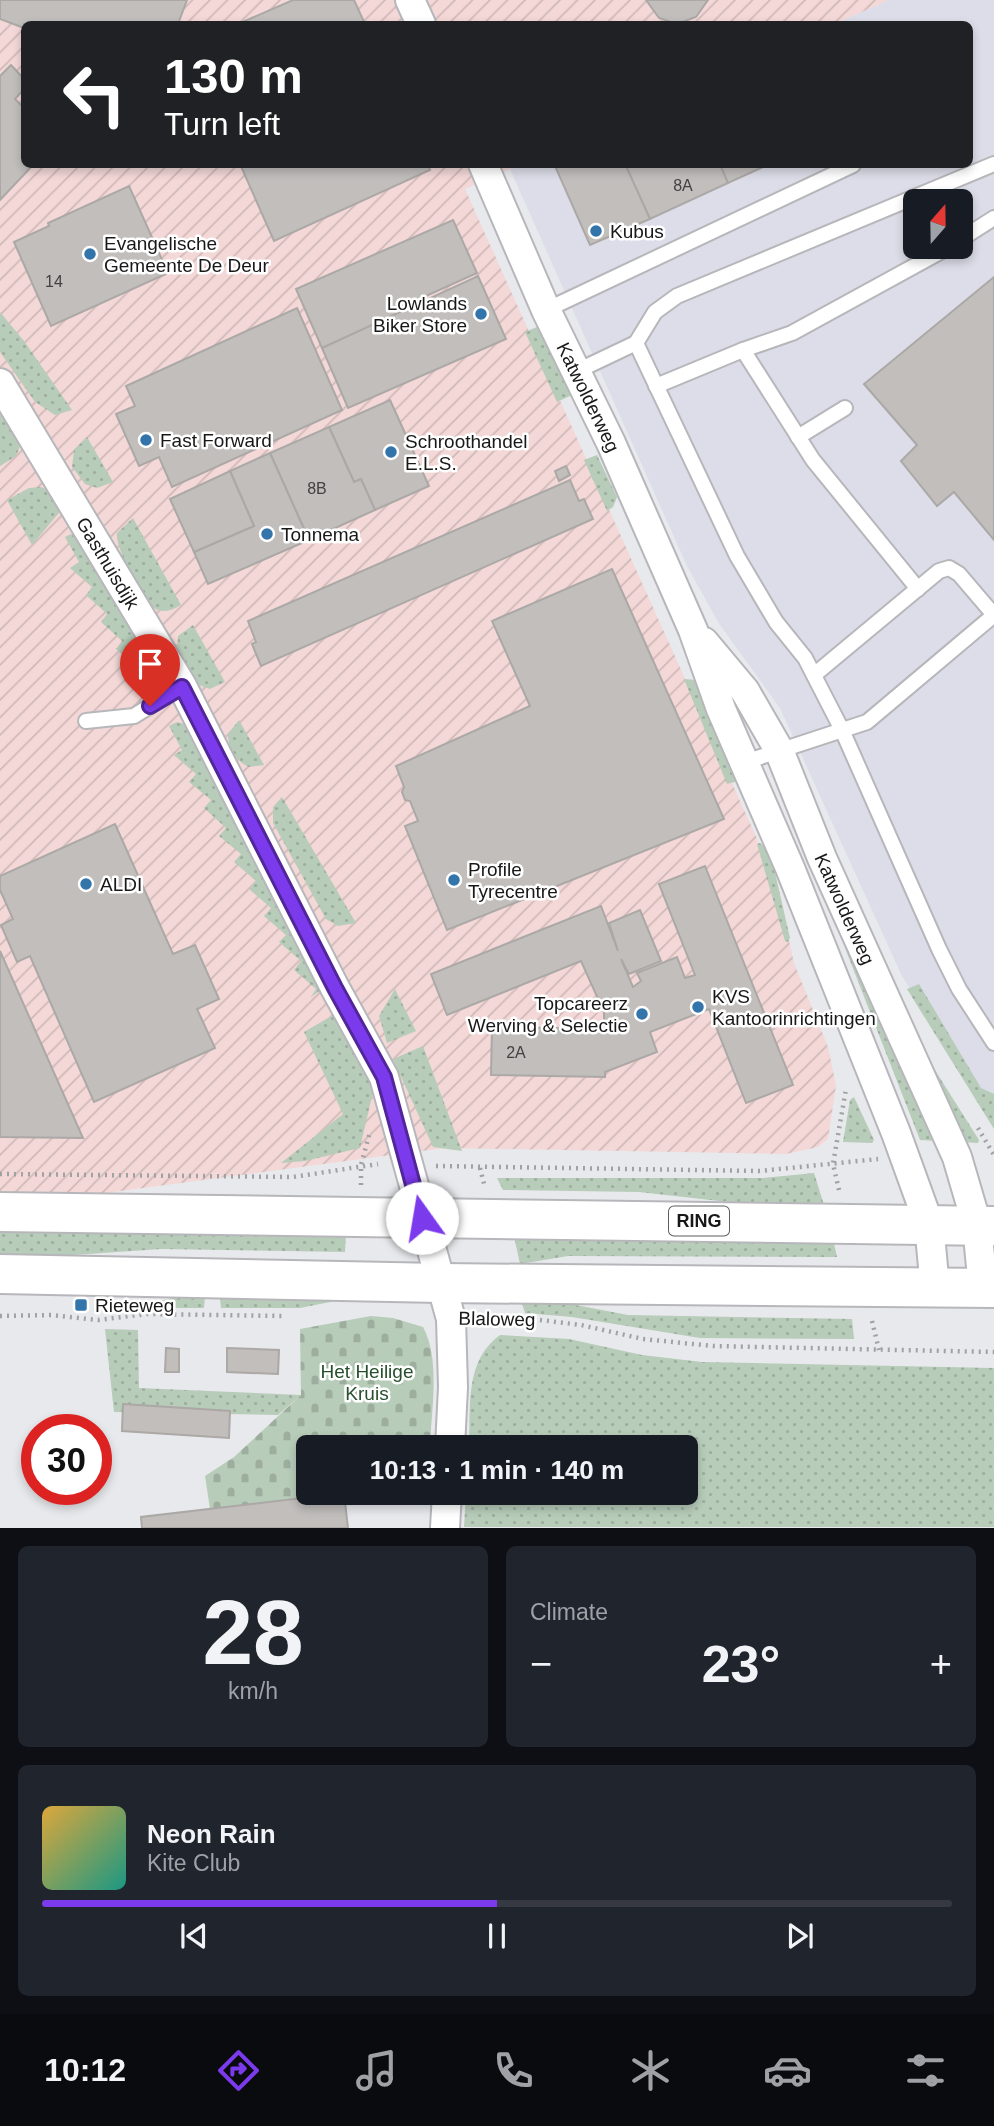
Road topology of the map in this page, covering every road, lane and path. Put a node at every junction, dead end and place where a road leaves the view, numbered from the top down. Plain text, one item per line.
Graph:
1 (410, 0) edge
2 (420, 21) edge
3 (994, 164) edge
4 (485, 168) edge
5 (847, 168) edge
6 (994, 218) edge
7 (973, 231) edge
8 (927, 259) edge
9 (546, 310) junction
10 (636, 343) junction
11 (743, 350) junction
12 (575, 372) junction
13 (0, 383) edge
14 (656, 386) junction
15 (845, 408) dead end
16 (798, 437) junction
17 (918, 589) junction
18 (994, 615) edge
19 (694, 630) junction
20 (814, 675) junction
21 (182, 687) junction
22 (86, 722) dead end
23 (842, 730) junction
24 (779, 750) junction
25 (746, 762) junction
26 (994, 1043) edge
27 (845, 1082) dead end
28 (957, 1157) junction
29 (905, 1158) junction
30 (994, 1161) edge
31 (409, 1163) junction
32 (833, 1164) junction
33 (0, 1174) edge
34 (0, 1212) edge
35 (422, 1218) junction
36 (929, 1224) junction
37 (985, 1225) edge
38 (0, 1274) edge
39 (440, 1283) junction
40 (935, 1288) junction
41 (989, 1288) edge
42 (0, 1315) edge
43 (292, 1315) dead end
44 (531, 1320) dead end
45 (994, 1352) edge
46 (451, 1435) edge
47 (446, 1505) edge
48 (445, 1528) edge

1 - 2 street
3 - 10 lane
4 - 9 street, Katwolderweg
5 - 9 lane
6 - 7 lane
8 - 11 lane
9 - 12 street, Katwolderweg
10 - 12 lane
10 - 14 lane
11 - 14 lane
11 - 16 lane
12 - 19 street, Katwolderweg
13 - 21 street, Gasthuisdijk
14 - 20 lane
15 - 16 lane
16 - 17 lane
17 - 18 lane
17 - 20 lane
18 - 23 lane
19 - 24 street, Katwolderweg
19 - 25 street, Katwolderweg
20 - 23 lane
21 - 22 lane
21 - 31 street, Gasthuisdijk
23 - 24 lane
23 - 26 lane
24 - 25 lane
24 - 28 street, Katwolderweg
25 - 29 street, Katwolderweg
27 - 32 path
28 - 30 path
28 - 37 street, Katwolderweg
29 - 32 path
29 - 36 street, Katwolderweg
31 - 32 path
31 - 33 path
31 - 35 street, Gasthuisdijk
34 - 35 main road, RING
35 - 36 main road, RING
35 - 39 street, Gasthuisdijk
36 - 37 main road, RING
36 - 40 street, Katwolderweg
37 - 41 street, Katwolderweg
38 - 39 main road, Blaloweg
39 - 40 main road, Blaloweg
39 - 46 street, Gasthuisdijk
40 - 41 main road, Blaloweg
42 - 43 path
44 - 45 path, Blaloweg
47 - 48 street

